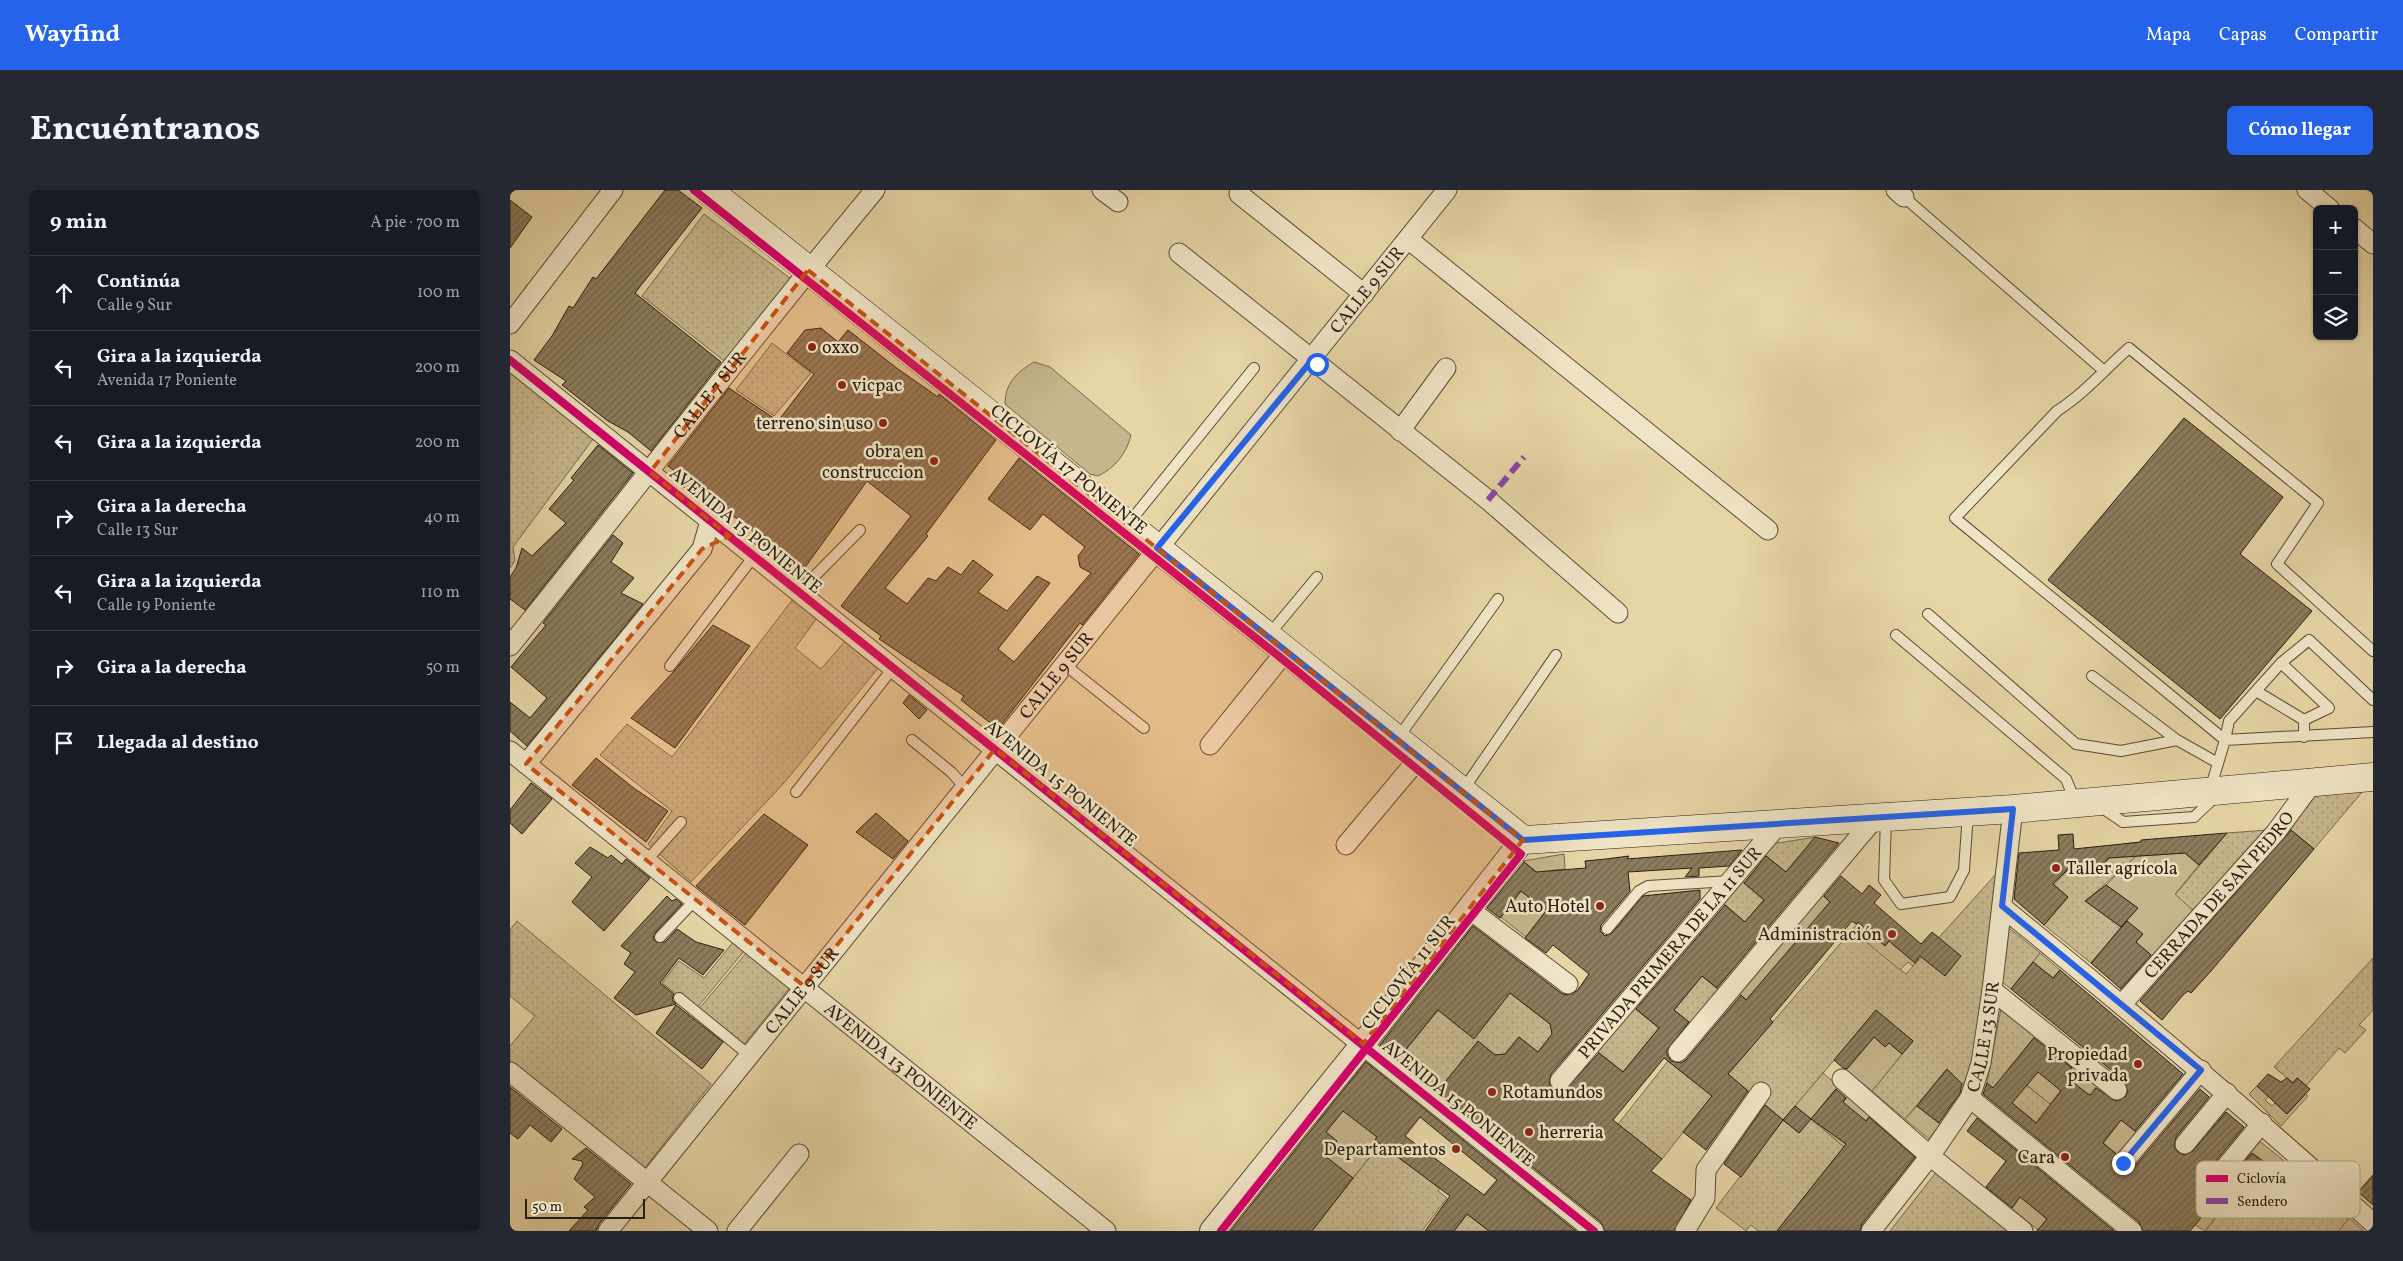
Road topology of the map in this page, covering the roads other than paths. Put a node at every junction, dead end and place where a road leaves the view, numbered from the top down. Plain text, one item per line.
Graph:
1 (613, 190) edge
2 (708, 190) edge
3 (875, 190) edge
4 (1102, 190) edge
5 (1447, 190) edge
6 (2307, 190) edge
7 (1900, 193) edge
8 (1239, 194) dead end
9 (1118, 202) dead end
10 (2325, 205) edge
11 (2358, 231) edge
12 (1408, 239) junction
13 (2373, 244) edge
14 (1179, 253) dead end
15 (808, 270) junction
16 (1364, 294) junction
17 (510, 324) edge
18 (510, 360) edge
19 (1312, 360) junction
20 (1254, 368) dead end
21 (1446, 368) dead end
22 (2103, 370) junction
23 (1400, 431) junction
24 (650, 472) junction
25 (710, 521) junction
26 (1128, 525) junction
27 (860, 530) dead end
28 (1768, 530) dead end
29 (729, 536) junction
30 (1157, 548) junction
31 (702, 549) junction
32 (754, 556) junction
33 (1317, 577) dead end
34 (799, 592) junction
35 (1498, 598) dead end
36 (1618, 613) dead end
37 (1928, 614) dead end
38 (1896, 635) dead end
39 (1277, 644) junction
40 (510, 646) edge
41 (2373, 651) edge
42 (1556, 655) dead end
43 (2280, 662) junction
44 (1064, 664) junction
45 (670, 666) dead end
46 (893, 668) junction
47 (2092, 676) dead end
48 (2256, 691) junction
49 (2373, 700) edge
50 (2304, 720) junction
51 (1144, 728) dead end
52 (2373, 732) edge
53 (2304, 737) junction
54 (912, 740) dead end
55 (1397, 740) junction
56 (2177, 740) junction
57 (2224, 740) junction
58 (1210, 745) dead end
59 (995, 750) junction
60 (510, 751) edge
61 (1419, 758) junction
62 (2218, 763) junction
63 (526, 764) junction
64 (2373, 777) edge
65 (2313, 782) junction
66 (965, 787) junction
67 (796, 792) dead end
68 (1462, 792) junction
69 (2215, 792) junction
70 (2082, 804) junction
71 (2013, 809) junction
72 (1968, 812) junction
73 (1880, 818) junction
74 (681, 822) dead end
75 (1779, 824) junction
76 (1523, 840) junction
77 (1346, 845) dead end
78 (647, 860) junction
79 (1731, 881) junction
80 (696, 899) junction
81 (2002, 906) junction
82 (1469, 909) junction
83 (1607, 929) dead end
84 (660, 938) dead end
85 (1568, 984) dead end
86 (804, 986) junction
87 (1992, 990) junction
88 (679, 998) dead end
89 (2122, 1004) junction
90 (1363, 1044) junction
91 (1678, 1052) dead end
92 (749, 1055) junction
93 (2201, 1070) junction
94 (510, 1072) edge
95 (1842, 1079) dead end
96 (1560, 1081) dead end
97 (2117, 1090) dead end
98 (1761, 1092) dead end
99 (2226, 1093) junction
100 (1970, 1098) junction
101 (2262, 1123) junction
102 (2185, 1144) dead end
103 (799, 1154) dead end
104 (1930, 1156) junction
105 (2230, 1161) edge
106 (2304, 1161) edge
107 (2123, 1163) dead end
108 (647, 1182) junction
109 (2360, 1211) edge
110 (2373, 1223) edge
111 (608, 1231) edge
112 (708, 1231) edge
113 (737, 1231) edge
114 (1106, 1231) edge
115 (1212, 1231) edge
116 (1594, 1231) edge
117 (1684, 1231) edge
118 (1871, 1231) edge
119 (2023, 1231) edge
120 (2132, 1231) edge

1 - 17 street
2 - 15 main road
3 - 15 street, CALLE 7 SUR
4 - 9 street
5 - 12 street, CALLE 9 SUR
6 - 10 street
7 - 22 lane
8 - 16 street
11 - 13 street
12 - 16 street, CALLE 9 SUR
12 - 28 street
14 - 19 street
15 - 24 street, CALLE 7 SUR
15 - 26 main road
16 - 19 street, CALLE 9 SUR
18 - 24 street, AVENIDA 15 PONIENTE
19 - 23 street
19 - 30 street, CALLE 9 SUR
20 - 26 lane
21 - 23 street
22 - 41 lane
22 - 57 lane
23 - 36 street
24 - 25 street, AVENIDA 15 PONIENTE
24 - 40 street, CALLE 7 SUR
25 - 29 street, AVENIDA 15 PONIENTE
25 - 31 street
26 - 30 main road
27 - 34 lane
29 - 31 street
29 - 32 street, AVENIDA 15 PONIENTE
30 - 39 main road
30 - 44 street, CALLE 9 SUR
31 - 63 street
32 - 34 street, AVENIDA 15 PONIENTE
32 - 45 lane
33 - 39 lane
34 - 46 street, AVENIDA 15 PONIENTE
35 - 55 lane
37 - 56 lane
38 - 70 lane
39 - 55 main road
39 - 58 street
42 - 68 lane
43 - 48 lane
43 - 49 lane
43 - 50 lane
44 - 51 lane
44 - 59 street, CALLE 9 SUR
46 - 59 street, AVENIDA 15 PONIENTE
46 - 67 lane
47 - 56 lane
48 - 50 lane
48 - 57 lane
50 - 53 lane
52 - 53 lane
53 - 57 lane
54 - 66 lane
55 - 61 main road
56 - 62 lane
57 - 62 lane
59 - 66 street, CALLE 9 SUR
59 - 90 street, AVENIDA 15 PONIENTE
60 - 63 street, AVENIDA 13 PONIENTE
61 - 68 main road
61 - 77 street
62 - 69 lane
63 - 78 street, AVENIDA 13 PONIENTE
64 - 65 main road
65 - 69 main road
65 - 89 street, CERRADA DE SAN PEDRO
66 - 86 street, CALLE 9 SUR
68 - 76 main road
69 - 70 main road
70 - 71 main road
71 - 72 main road
71 - 81 street, CALLE 13 SUR
72 - 73 main road
72 - 73 lane
73 - 75 main road
73 - 91 street
74 - 78 lane
75 - 76 main road
75 - 79 street, PRIVADA PRIMERA DE LA 11 SUR
76 - 82 street
78 - 80 street, AVENIDA 13 PONIENTE
79 - 83 lane
79 - 96 street, PRIVADA PRIMERA DE LA 11 SUR
80 - 84 lane
80 - 86 street, AVENIDA 13 PONIENTE
81 - 87 street, CALLE 13 SUR
81 - 89 street
82 - 85 street
82 - 90 street
86 - 92 street, CALLE 9 SUR
86 - 114 street, AVENIDA 13 PONIENTE
87 - 97 street
87 - 100 street, CALLE 13 SUR
88 - 92 lane
89 - 93 street
90 - 115 street
90 - 116 street, AVENIDA 15 PONIENTE
92 - 108 street, CALLE 9 SUR
93 - 99 street
93 - 107 street
94 - 108 street
95 - 104 street
98 - 117 street
99 - 101 street
99 - 102 street
100 - 104 street, CALLE 13 SUR
100 - 120 street
101 - 105 street
101 - 106 street
103 - 113 street
104 - 118 street, CALLE 13 SUR
104 - 119 street
108 - 111 street, CALLE 9 SUR
108 - 112 street
109 - 110 street

